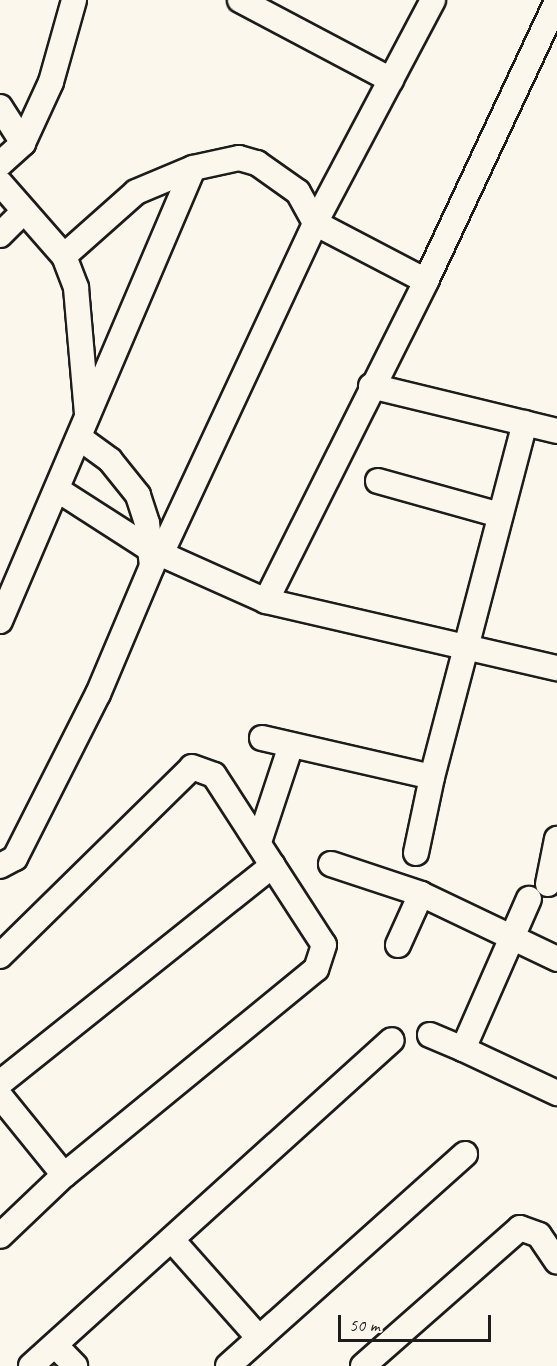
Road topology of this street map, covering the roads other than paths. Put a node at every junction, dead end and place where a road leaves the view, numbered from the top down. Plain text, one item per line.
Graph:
1 (74, 0) edge
2 (240, 0) edge
3 (433, 0) edge
4 (557, 1) edge
5 (391, 80) junction
6 (0, 107) edge
7 (23, 143) junction
8 (0, 164) edge
9 (193, 168) junction
10 (0, 183) edge
11 (24, 211) junction
12 (315, 223) junction
13 (0, 235) edge
14 (64, 256) junction
15 (426, 281) junction
16 (370, 386) junction
17 (525, 423) junction
18 (84, 429) junction
19 (557, 431) edge
20 (378, 481) dead end
21 (58, 490) junction
22 (501, 515) junction
23 (156, 552) junction
24 (266, 602) junction
25 (0, 621) edge
26 (465, 649) junction
27 (557, 669) edge
28 (262, 738) dead end
29 (291, 745) junction
30 (432, 777) junction
31 (557, 840) edge
32 (259, 842) junction
33 (416, 853) dead end
34 (331, 864) dead end
35 (273, 865) junction
36 (0, 866) edge
37 (548, 884) dead end
38 (421, 894) junction
39 (529, 899) dead end
40 (511, 938) junction
41 (398, 945) dead end
42 (0, 956) edge
43 (557, 959) edge
44 (430, 1035) dead end
45 (392, 1040) dead end
46 (463, 1049) junction
47 (0, 1083) edge
48 (557, 1093) edge
49 (0, 1096) edge
50 (465, 1154) dead end
51 (64, 1175) junction
52 (0, 1236) edge
53 (172, 1240) junction
54 (557, 1262) edge
55 (259, 1338) junction
56 (55, 1345) junction
57 (31, 1366) edge
58 (75, 1366) edge
59 (228, 1366) edge
60 (363, 1366) edge

1 - 7 street
2 - 5 street
3 - 5 street
4 - 15 street
5 - 12 street
6 - 7 street
7 - 8 street
9 - 12 street
9 - 14 street
9 - 18 street
10 - 11 street
11 - 13 street
11 - 14 street
12 - 15 street
12 - 23 street
14 - 18 street
15 - 16 street
16 - 17 street
16 - 24 street
17 - 19 street
17 - 22 street
18 - 21 street
18 - 23 street
20 - 22 street
21 - 23 street
21 - 25 street
22 - 26 street
23 - 24 street
23 - 36 street
24 - 26 street
26 - 27 street
26 - 30 street
28 - 29 street
29 - 30 street
29 - 32 street
30 - 33 street
31 - 37 street
32 - 35 street
32 - 42 street
34 - 38 street
35 - 47 street
35 - 51 street
38 - 40 street
38 - 41 street
39 - 40 street
40 - 43 street
40 - 46 street
44 - 46 street
45 - 53 street
46 - 48 street
49 - 51 street
50 - 55 street
51 - 52 street
53 - 55 street
53 - 56 street
54 - 60 street
55 - 59 street
56 - 57 street
56 - 58 street

